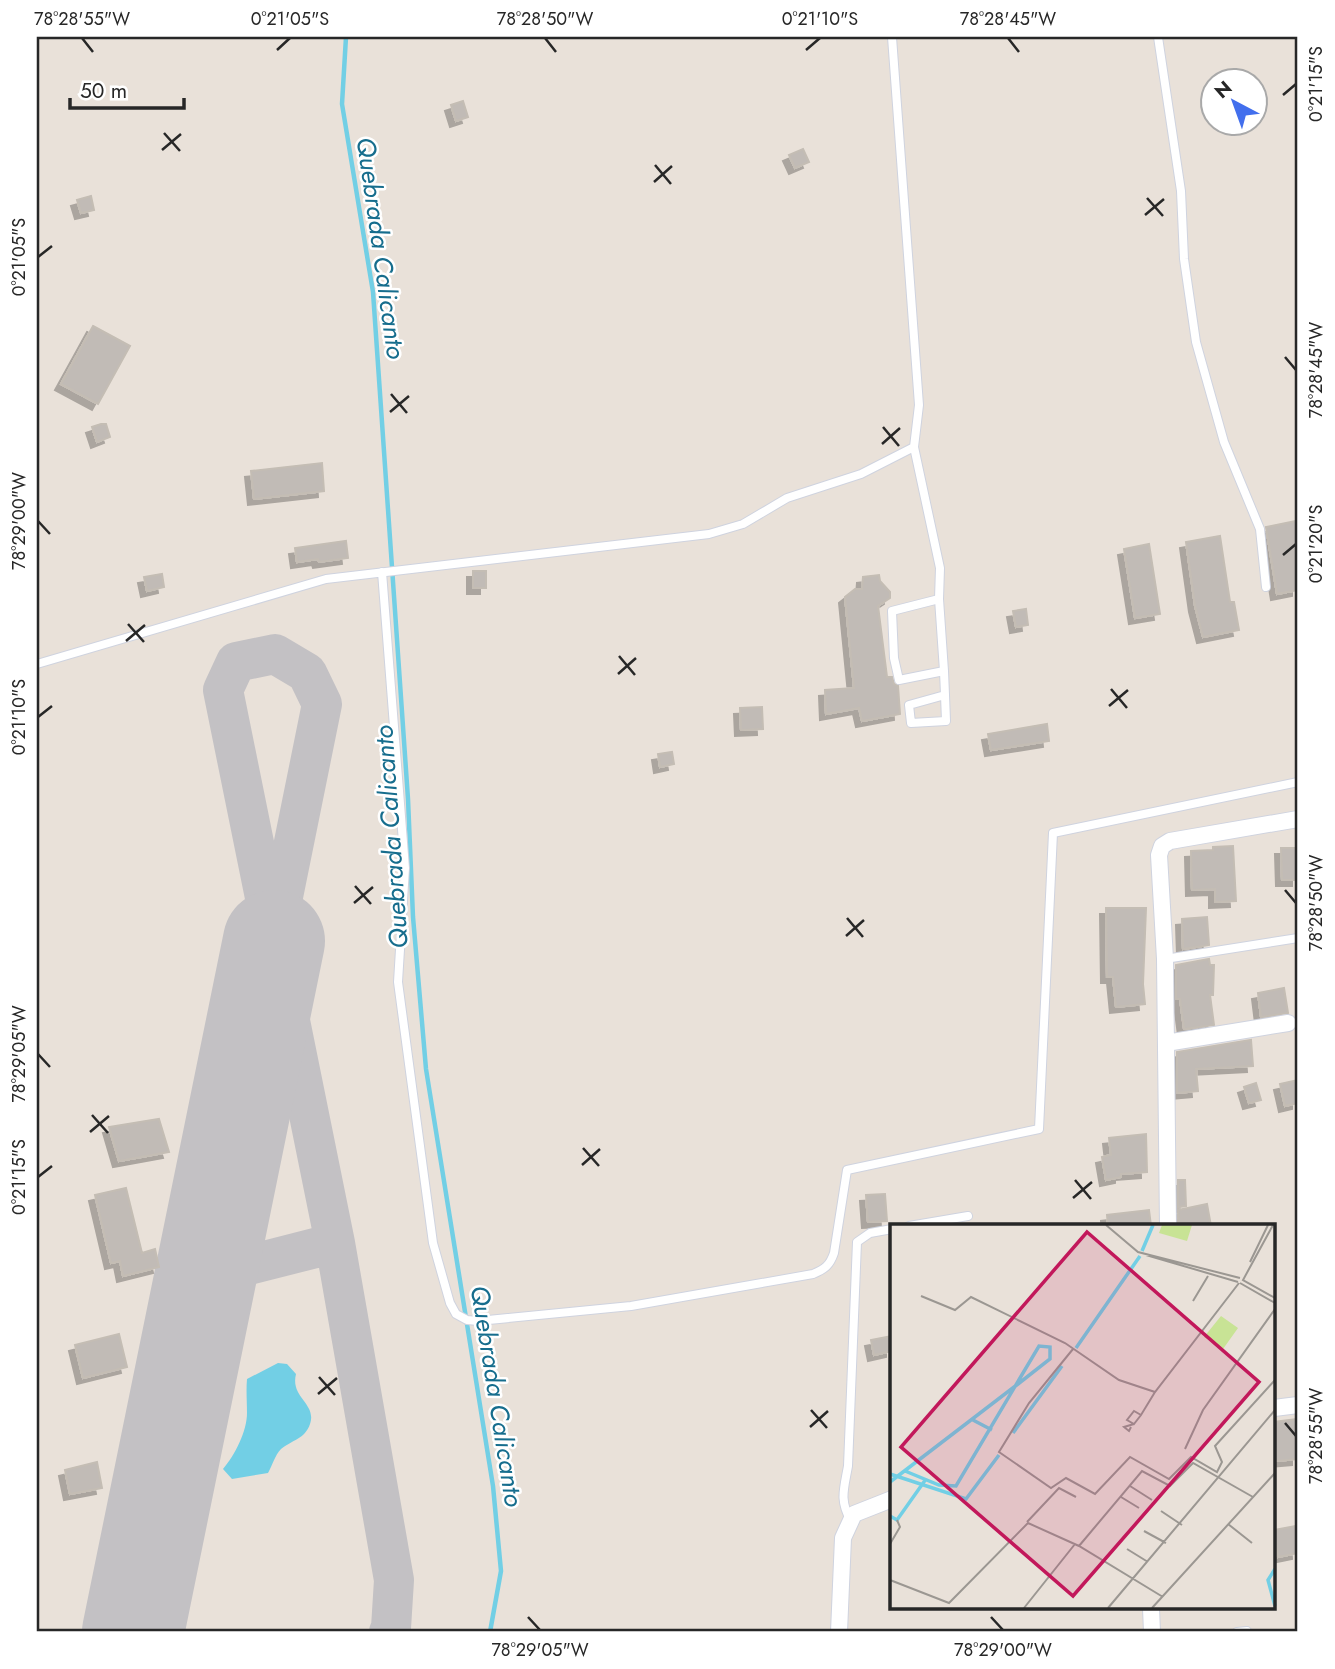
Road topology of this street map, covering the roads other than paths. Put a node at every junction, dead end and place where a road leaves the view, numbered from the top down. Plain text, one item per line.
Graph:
1 (892, 37) edge
2 (1158, 37) edge
3 (914, 447) junction
4 (383, 571) junction
5 (1266, 587) dead end
6 (939, 599) junction
7 (37, 664) edge
8 (944, 671) junction
9 (945, 695) junction
10 (1298, 782) edge
11 (1298, 818) edge
12 (1298, 939) edge
13 (1165, 959) junction
14 (1288, 1023) dead end
15 (1166, 1043) junction
16 (968, 1216) dead end
17 (921, 1224) edge
18 (1168, 1224) edge
19 (890, 1229) edge
20 (1298, 1405) edge
21 (1276, 1408) edge
22 (890, 1500) edge
23 (851, 1521) junction
24 (1151, 1610) edge
25 (1247, 1630) dead end
26 (839, 1632) edge
27 (1152, 1632) edge
28 (1237, 1632) edge

1 - 3 lane
2 - 5 lane
3 - 4 lane
3 - 6 lane
4 - 7 lane
4 - 10 lane
6 - 8 lane
6 - 8 lane
8 - 9 lane
9 - 9 lane
11 - 13 street
12 - 13 lane
13 - 15 street
14 - 15 street
15 - 18 street
16 - 17 lane
19 - 23 lane
20 - 21 street
22 - 23 street
23 - 26 street
24 - 27 street
25 - 28 lane

